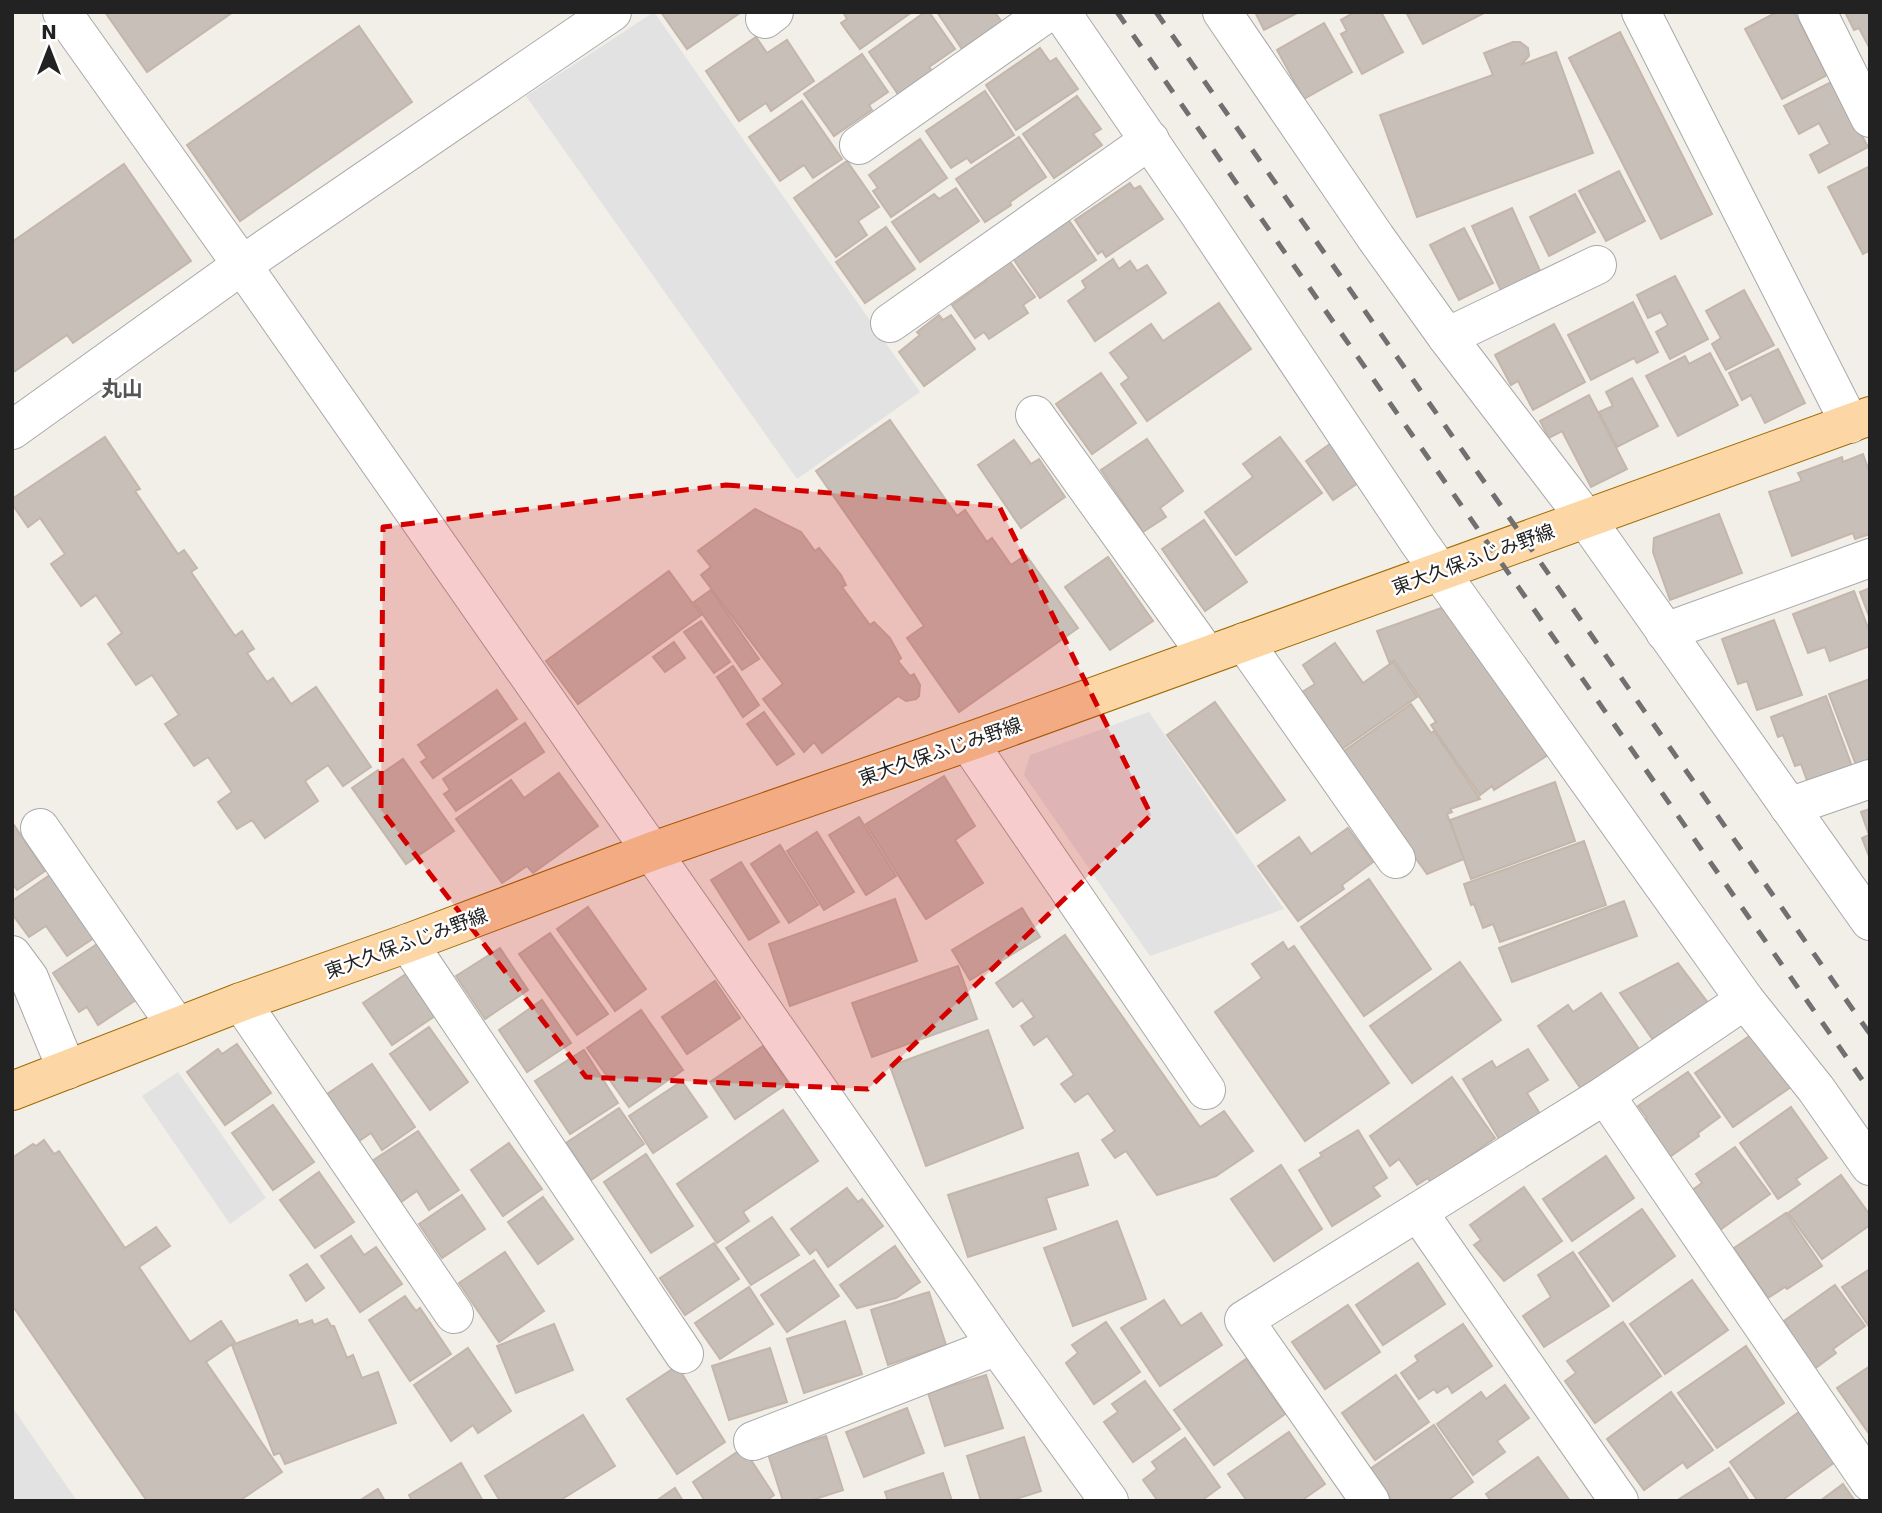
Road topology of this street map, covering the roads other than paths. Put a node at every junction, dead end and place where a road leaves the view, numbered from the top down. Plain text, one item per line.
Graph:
1 (62, 12) edge
2 (612, 12) edge
3 (1048, 12) edge
4 (1061, 12) edge
5 (1222, 12) edge
6 (1641, 12) edge
7 (1817, 12) edge
8 (1870, 118) edge
9 (1150, 141) junction
10 (859, 145) dead end
11 (242, 265) junction
12 (1597, 265) dead end
13 (890, 323) dead end
14 (1447, 337) junction
15 (1035, 415) dead end
16 (1860, 420) edge
17 (12, 430) edge
18 (1586, 519) junction
19 (1870, 558) edge
20 (1439, 571) junction
21 (1665, 632) junction
22 (1244, 642) junction
23 (1207, 655) junction
24 (968, 743) junction
25 (1870, 779) edge
26 (1789, 807) junction
27 (40, 828) dead end
28 (653, 851) junction
29 (1396, 859) dead end
30 (1870, 921) edge
31 (408, 943) junction
32 (12, 955) edge
33 (1745, 1000) junction
34 (241, 1002) junction
35 (177, 1027) junction
36 (66, 1070) junction
37 (1206, 1090) dead end
38 (12, 1091) edge
39 (1605, 1095) junction
40 (1870, 1166) edge
41 (1418, 1212) junction
42 (454, 1314) dead end
43 (997, 1346) junction
44 (684, 1354) dead end
45 (753, 1441) dead end
46 (1870, 1482) edge
47 (1109, 1501) edge
48 (1370, 1501) edge
49 (1619, 1501) edge

1 - 11 street
2 - 11 street
3 - 10 street
4 - 9 street
5 - 14 street
6 - 16 street
7 - 8 street
9 - 13 street
9 - 20 street
11 - 17 street
11 - 28 street
12 - 14 street
14 - 18 street
15 - 23 street
16 - 18 main road, 東大久保ふじみ野線
18 - 20 main road, 東大久保ふじみ野線
18 - 21 street
19 - 21 street
20 - 22 main road, 東大久保ふじみ野線
20 - 33 street
21 - 26 street
22 - 23 main road, 東大久保ふじみ野線
22 - 29 street
23 - 24 main road, 東大久保ふじみ野線
24 - 28 main road, 東大久保ふじみ野線
24 - 37 street
25 - 26 street
26 - 30 street
27 - 35 street
28 - 31 main road, 東大久保ふじみ野線
28 - 43 street
31 - 34 main road, 東大久保ふじみ野線
31 - 44 street
32 - 36 street
33 - 39 street
33 - 40 street
34 - 35 main road, 東大久保ふじみ野線
34 - 42 street
35 - 36 main road, 東大久保ふじみ野線
36 - 38 main road, 東大久保ふじみ野線
39 - 41 street
39 - 46 street
41 - 48 street
41 - 49 street
43 - 45 street
43 - 47 street

